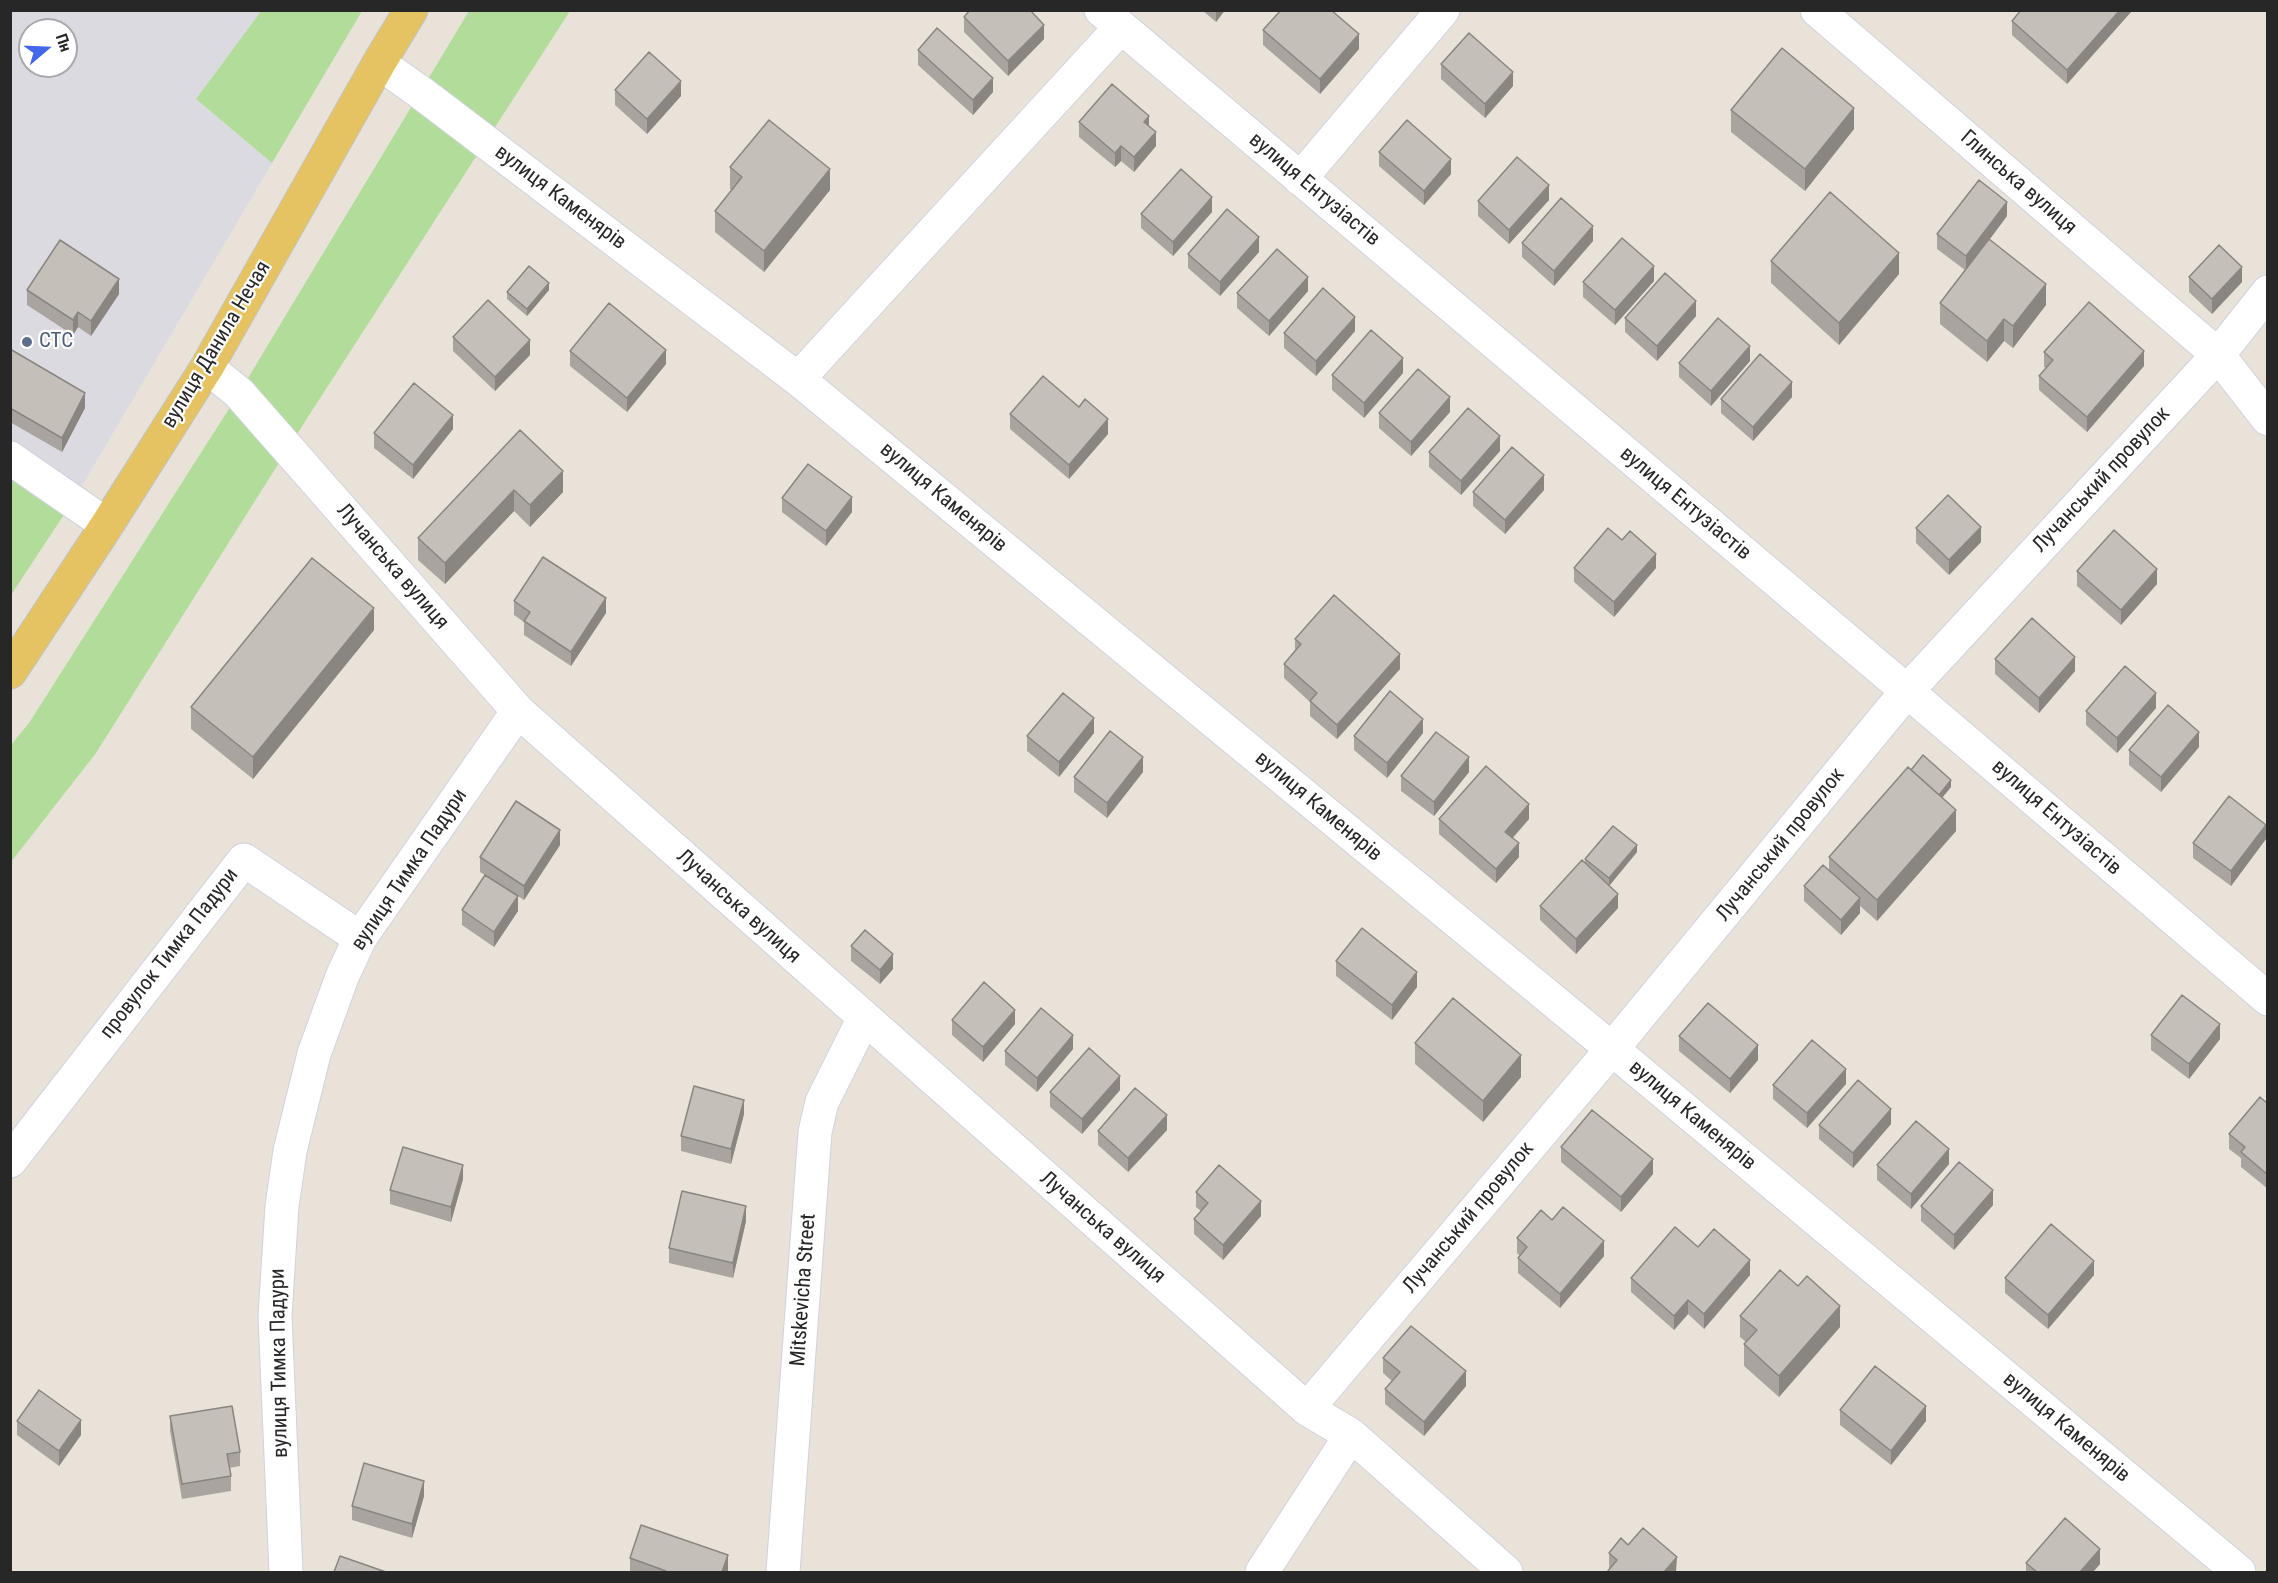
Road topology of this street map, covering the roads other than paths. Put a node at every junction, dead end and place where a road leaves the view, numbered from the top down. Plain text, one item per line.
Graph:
1 (411, 10) edge
2 (1443, 10) edge
3 (1817, 10) edge
4 (1111, 19) edge
5 (379, 63) junction
6 (1300, 179) junction
7 (2268, 292) edge
8 (2218, 355) junction
9 (207, 367) junction
10 (798, 379) junction
11 (2268, 419) edge
12 (10, 458) edge
13 (107, 525) junction
14 (10, 672) edge
15 (1907, 691) junction
16 (518, 711) junction
17 (360, 939) junction
18 (2268, 999) edge
19 (864, 1018) junction
20 (1612, 1049) junction
21 (10, 1161) edge
22 (1307, 1409) junction
23 (1351, 1435) junction
24 (286, 1572) edge
25 (783, 1572) edge
26 (1262, 1572) edge
27 (1506, 1572) edge
28 (2239, 1572) edge

1 - 5 main road, вулиця Данила Нечая
2 - 6 street
3 - 8 street, Глинська вулиця
4 - 6 street, вулиця Ентузіастів
4 - 10 street
5 - 9 main road, вулиця Данила Нечая
5 - 10 street, вулиця Каменярів
6 - 15 street, вулиця Ентузіастів
7 - 8 street, Лучанський провулок
8 - 11 street, Глинська вулиця
8 - 15 street, Лучанський провулок
9 - 13 main road, вулиця Данила Нечая
9 - 16 street, Лучанська вулиця
10 - 20 street, вулиця Каменярів
12 - 13 street
13 - 14 main road, вулиця Данила Нечая
15 - 18 street, вулиця Ентузіастів
15 - 20 street, Лучанський провулок
16 - 17 street, вулиця Тимка Падури
16 - 19 street, Лучанська вулиця
17 - 21 street, провулок Тимка Падури
17 - 24 street, вулиця Тимка Падури
19 - 22 street, Лучанська вулиця
19 - 25 street, Mitskevicha Street
20 - 22 street, Лучанський провулок
20 - 28 street, вулиця Каменярів
22 - 23 street, Лучанська вулиця
23 - 26 street
23 - 27 street, Лучанська вулиця

